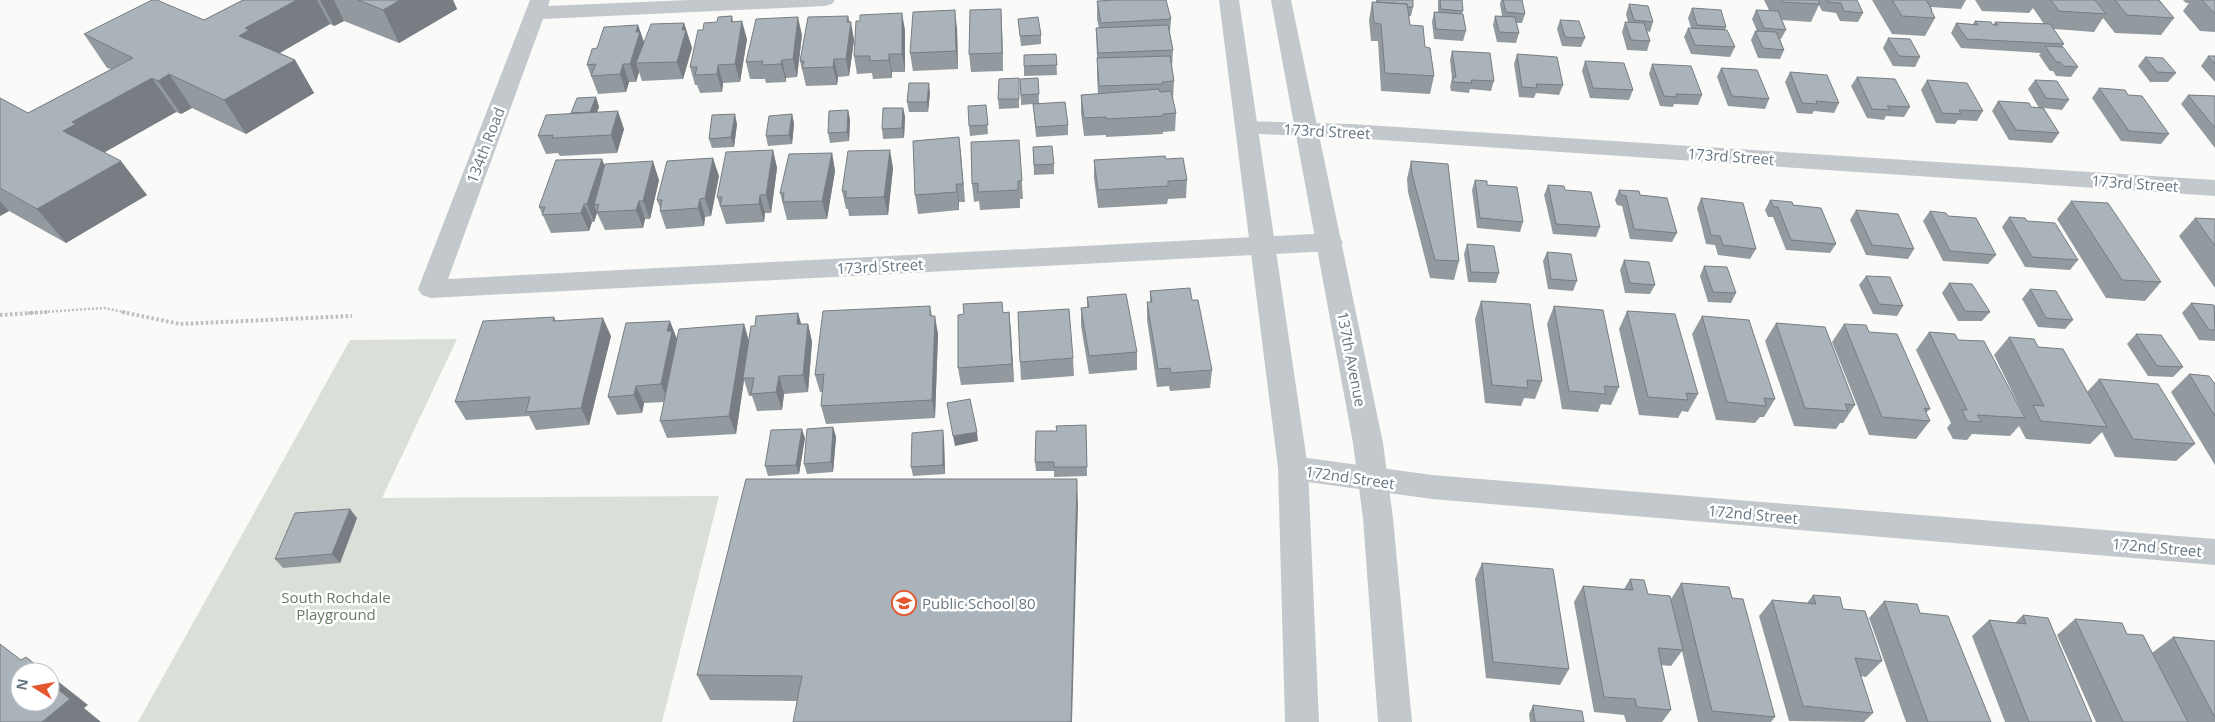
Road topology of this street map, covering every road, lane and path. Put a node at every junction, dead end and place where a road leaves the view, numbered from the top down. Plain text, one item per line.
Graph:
1 (825, 0) edge
2 (1229, 0) edge
3 (1281, 0) edge
4 (538, 6) edge
5 (1246, 128) junction
6 (1306, 128) junction
7 (2215, 188) edge
8 (1330, 242) junction
9 (1262, 246) junction
10 (430, 289) joint
11 (0, 315) edge
12 (352, 316) dead end
13 (1293, 468) junction
14 (1374, 481) junction
15 (2215, 552) edge
16 (1302, 722) edge
17 (1395, 722) edge

1 - 4 street
2 - 5 street
3 - 6 street, 137th Avenue
4 - 10 street, 134th Road
5 - 6 street, 173rd Street
5 - 9 street
6 - 7 street, 173rd Street
6 - 8 street, 137th Avenue
8 - 9 street, 173rd Street
8 - 14 street, 137th Avenue
9 - 10 street, 173rd Street
9 - 13 street
11 - 12 path
13 - 14 street, 172nd Street
13 - 16 street
14 - 15 street, 172nd Street
14 - 17 street, 137th Avenue

